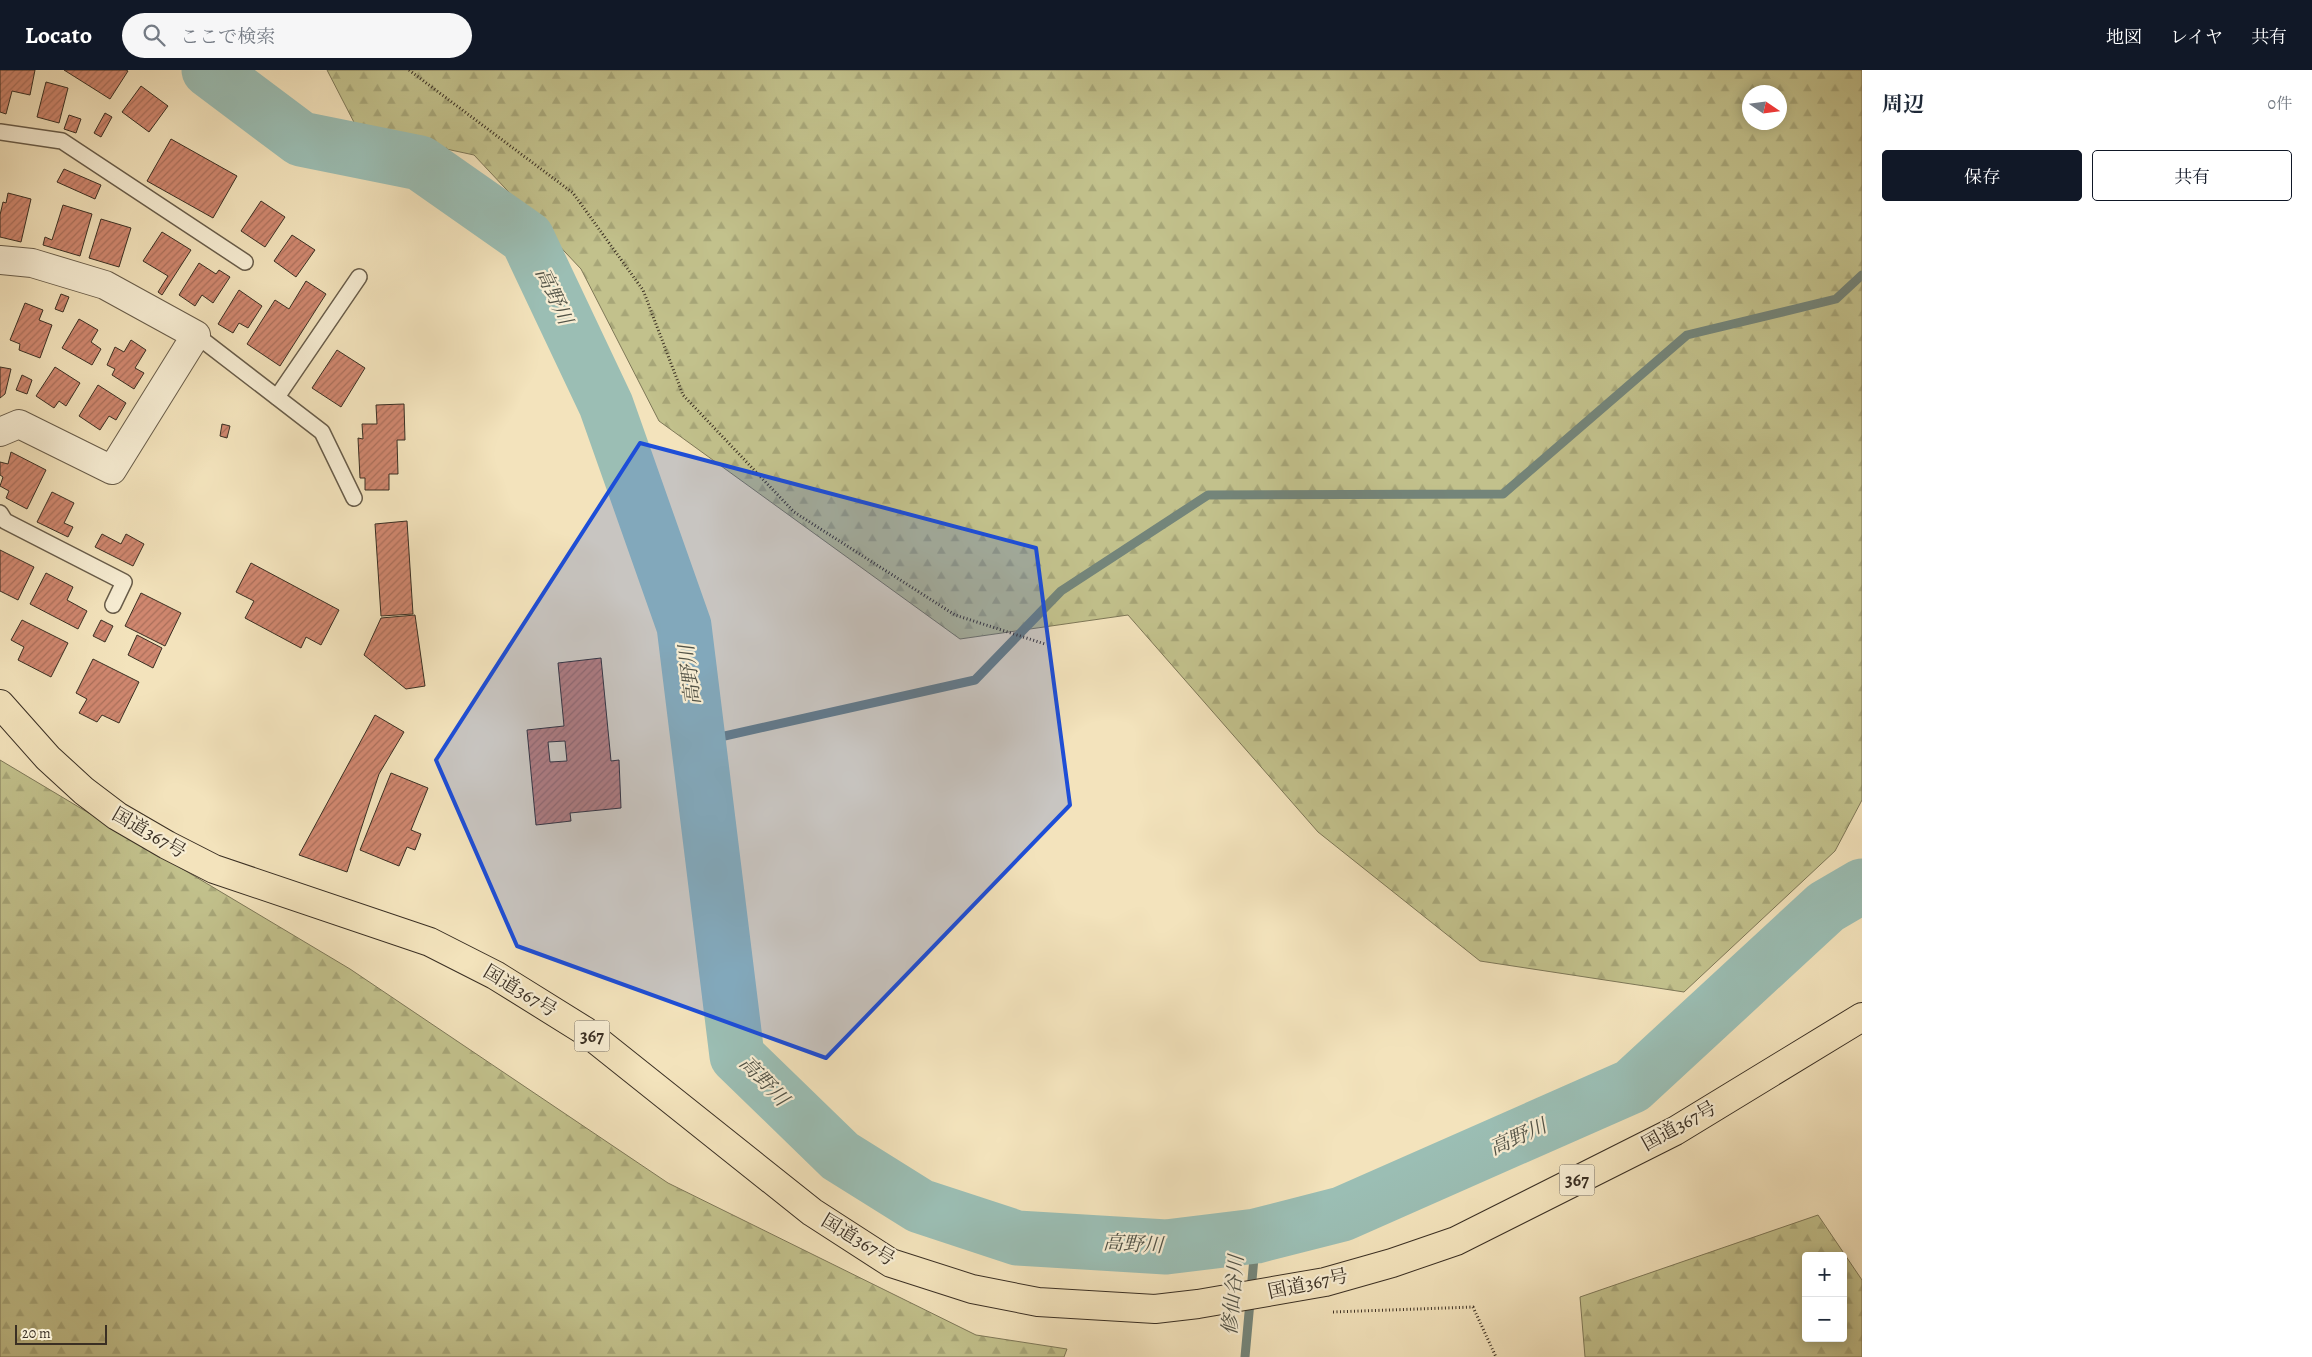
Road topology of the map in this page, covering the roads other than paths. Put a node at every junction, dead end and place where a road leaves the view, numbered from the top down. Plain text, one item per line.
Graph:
1 (0, 132) edge
2 (0, 260) edge
3 (244, 262) dead end
4 (359, 277) dead end
5 (196, 335) junction
6 (276, 397) junction
7 (0, 432) edge
8 (354, 498) dead end
9 (0, 513) edge
10 (113, 605) dead end
11 (0, 704) edge
12 (1862, 1017) edge

1 - 3 lane
2 - 5 street
4 - 6 lane
5 - 6 lane
5 - 7 street
6 - 8 lane
9 - 10 lane
11 - 12 highway, 国道367号 / 367

